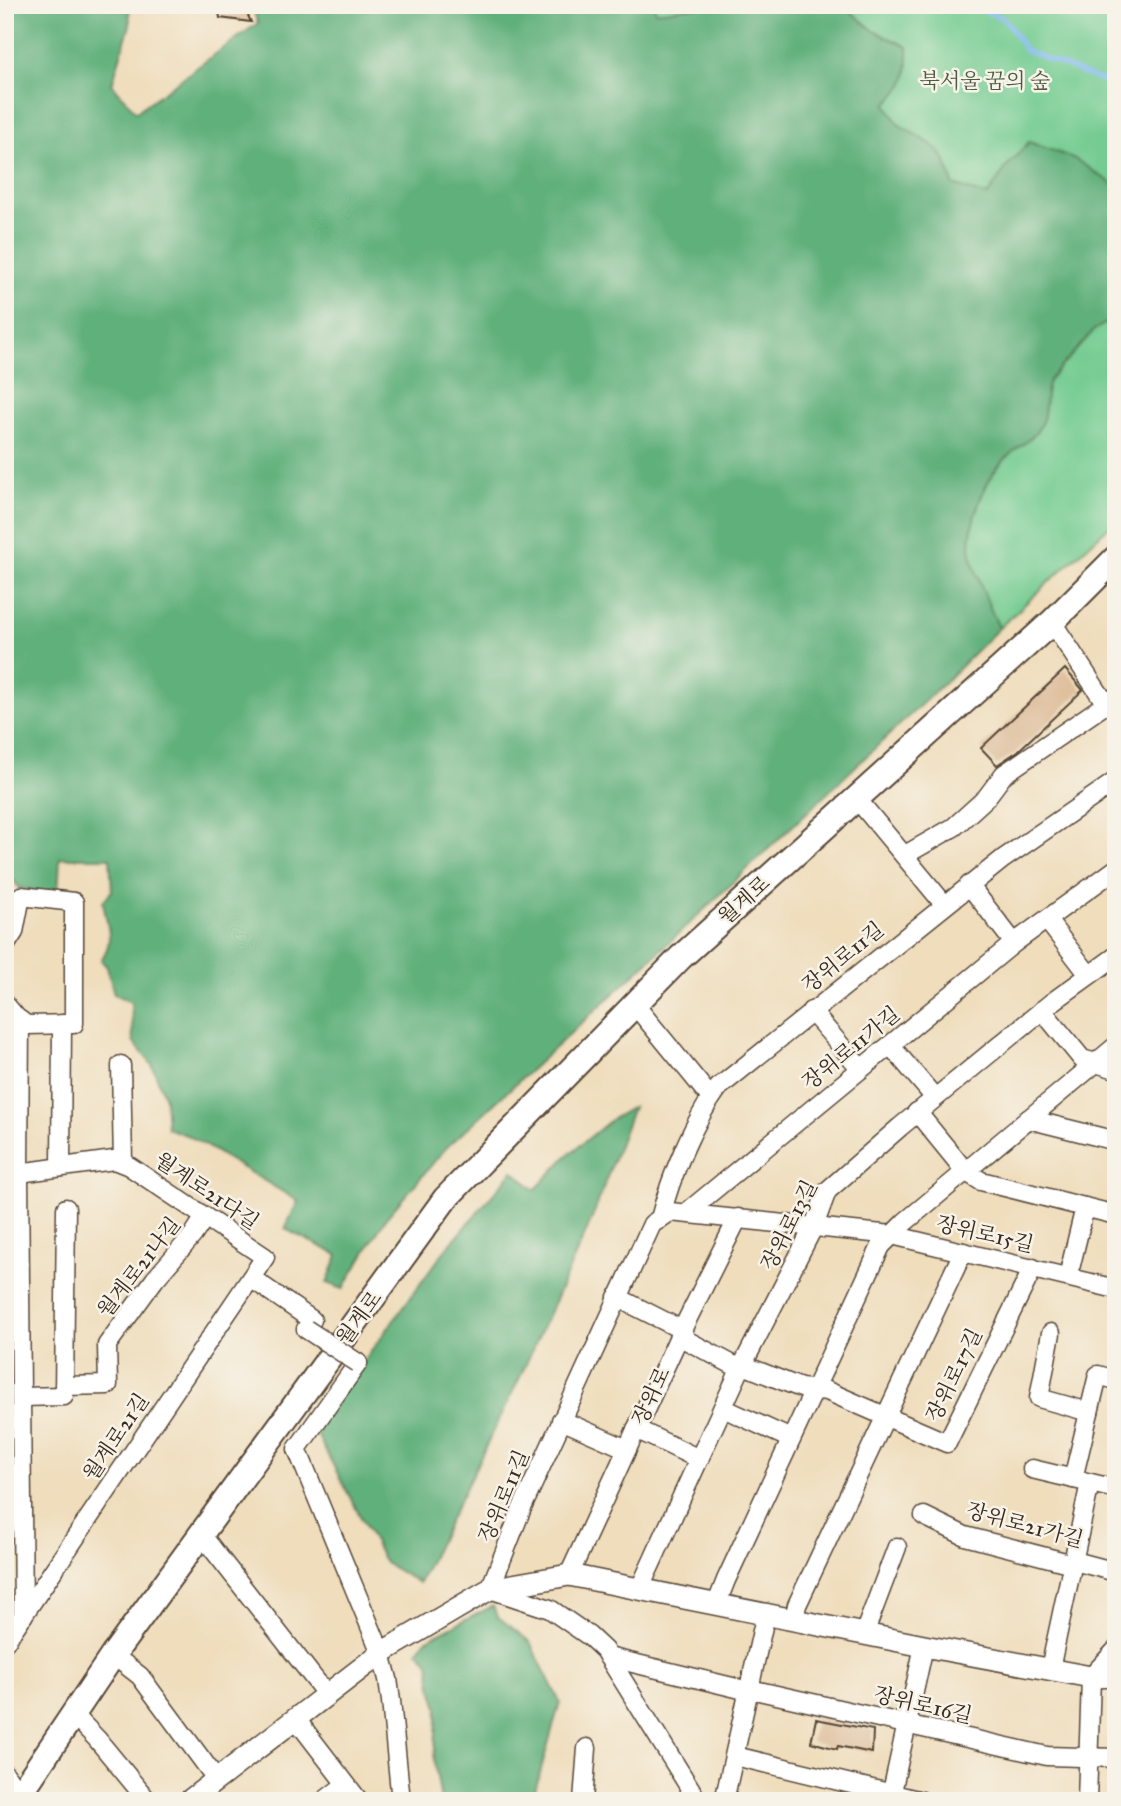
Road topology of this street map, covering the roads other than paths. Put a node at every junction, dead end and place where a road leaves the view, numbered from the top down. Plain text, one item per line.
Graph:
1 (1116, 558) edge
2 (1052, 622) junction
3 (1111, 700) edge
4 (1116, 781) edge
5 (856, 799) junction
6 (905, 855) junction
7 (1116, 869) edge
8 (969, 885) junction
9 (944, 904) junction
10 (1047, 920) junction
11 (1014, 943) junction
12 (5, 946) edge
13 (1116, 956) edge
14 (1089, 975) junction
15 (5, 1004) edge
16 (635, 1005) junction
17 (1042, 1010) junction
18 (811, 1011) junction
19 (20, 1020) junction
20 (62, 1024) junction
21 (890, 1045) junction
22 (1116, 1046) edge
23 (1094, 1064) junction
24 (121, 1065) dead end
25 (13, 1067) edge
26 (861, 1069) junction
27 (1116, 1069) edge
28 (710, 1098) junction
29 (935, 1098) junction
30 (917, 1112) junction
31 (1028, 1119) junction
32 (1116, 1140) edge
33 (14, 1163) edge
34 (123, 1163) junction
35 (61, 1167) junction
36 (965, 1171) junction
37 (1085, 1207) junction
38 (66, 1208) dead end
39 (686, 1213) junction
40 (1116, 1214) edge
41 (205, 1217) junction
42 (738, 1218) junction
43 (660, 1219) junction
44 (814, 1226) junction
45 (892, 1235) junction
46 (963, 1252) junction
47 (265, 1257) joint
48 (1033, 1268) junction
49 (1068, 1277) junction
50 (251, 1278) junction
51 (1116, 1289) edge
52 (617, 1297) junction
53 (13, 1305) edge
54 (682, 1330) junction
55 (1051, 1332) dead end
56 (13, 1349) edge
57 (743, 1365) junction
58 (1116, 1380) edge
59 (64, 1387) junction
60 (815, 1389) junction
61 (21, 1397) junction
62 (723, 1408) junction
63 (1089, 1412) junction
64 (885, 1416) junction
65 (561, 1420) junction
66 (636, 1429) junction
67 (791, 1440) junction
68 (627, 1449) junction
69 (699, 1460) junction
70 (13, 1465) edge
71 (1032, 1469) dead end
72 (1082, 1481) junction
73 (1116, 1489) edge
74 (924, 1516) dead end
75 (201, 1534) junction
76 (14, 1544) edge
77 (897, 1547) dead end
78 (1073, 1563) junction
79 (1116, 1572) edge
80 (569, 1575) junction
81 (640, 1588) junction
82 (490, 1589) junction
83 (717, 1603) junction
84 (766, 1614) junction
85 (23, 1616) junction
86 (794, 1619) junction
87 (864, 1634) junction
88 (5, 1642) edge
89 (924, 1646) junction
90 (1116, 1650) edge
91 (381, 1653) junction
92 (113, 1655) junction
93 (608, 1657) junction
94 (1050, 1669) junction
95 (1090, 1676) junction
96 (1116, 1676) edge
97 (749, 1691) junction
98 (327, 1695) junction
99 (73, 1714) junction
100 (296, 1719) junction
101 (908, 1724) junction
102 (587, 1748) dead end
103 (735, 1756) junction
104 (1088, 1758) junction
105 (1116, 1758) edge
106 (217, 1780) junction
107 (345, 1784) junction
108 (13, 1789) edge
109 (891, 1797) edge
110 (148, 1801) edge
111 (189, 1801) edge
112 (324, 1801) edge
113 (359, 1801) edge
114 (401, 1801) edge
115 (583, 1801) edge
116 (698, 1801) edge
117 (724, 1801) edge
118 (922, 1801) edge
119 (1087, 1801) edge

1 - 2 main road, 월계로
2 - 3 street
2 - 5 main road, 월계로
3 - 6 street
4 - 8 street, 장위로11길
5 - 6 street
5 - 16 main road, 월계로
6 - 9 street
7 - 10 street, 장위로11가길
8 - 9 street, 장위로11길
8 - 11 street
9 - 18 street, 장위로11길
10 - 11 street, 장위로11가길
10 - 14 street
11 - 21 street, 장위로11가길
12 - 20 street
13 - 14 street, 장위로13길
14 - 17 street, 장위로13길
15 - 19 street
16 - 28 street
16 - 75 main road, 월계로
17 - 23 street
17 - 29 street, 장위로13길
18 - 26 street
18 - 28 street, 장위로11길
19 - 20 street
19 - 25 street
20 - 35 street
21 - 26 street, 장위로11가길
21 - 29 street
22 - 23 street, 장위로15길
23 - 27 street
23 - 31 street, 장위로15길
24 - 34 street, 월계로21다길
25 - 33 street
26 - 39 street, 장위로11가길
28 - 43 street, 장위로11길
29 - 30 street, 장위로13길
30 - 36 street
30 - 44 street, 장위로13길
31 - 32 street
31 - 36 street, 장위로15길
33 - 35 street, 월계로21다길
33 - 53 street
34 - 35 street, 월계로21다길
34 - 41 street, 월계로21다길
36 - 37 street
36 - 45 street, 장위로15길
37 - 40 street
37 - 49 street
38 - 59 street, 월계로21나길
39 - 42 street
39 - 43 street
41 - 47 street, 월계로21다길
41 - 59 street, 월계로21나길
42 - 44 street
42 - 54 street, 장위로
43 - 52 street, 장위로11길
44 - 45 street
44 - 57 street, 장위로13길
45 - 46 street, 장위로15길
45 - 60 street, 장위로15길
46 - 48 street, 장위로15길
46 - 64 street, 장위로17길
47 - 50 street, 월계로21길
48 - 49 street, 장위로15길
48 - 64 street, 장위로17길
49 - 51 street, 장위로15길
50 - 85 street, 월계로21길
50 - 91 street, 월계로, bridge
52 - 54 street
52 - 65 street, 장위로11길
53 - 56 street
54 - 57 street
54 - 66 street, 장위로
55 - 63 street
56 - 61 street
57 - 60 street
57 - 62 street, 장위로13길
58 - 63 street
59 - 61 street, 월계로21나길
60 - 64 street
60 - 67 street, 장위로15길
61 - 70 street
62 - 67 street
62 - 69 street, 장위로13길
63 - 72 street
64 - 86 street, 장위로17길
65 - 68 street
65 - 82 street, 장위로11길
66 - 68 street, 장위로
66 - 69 street
67 - 83 street, 장위로15길
68 - 80 street, 장위로
69 - 81 street, 장위로13길
70 - 76 street
71 - 72 street
72 - 73 street
72 - 78 street
74 - 78 street, 장위로21가길
75 - 92 main road, 월계로
75 - 98 street
76 - 85 street
77 - 87 street
78 - 79 street, 장위로21가길
78 - 94 street
80 - 81 street
80 - 82 street
81 - 83 street
82 - 91 street
82 - 93 street
83 - 84 street
84 - 86 street
84 - 97 street
85 - 88 street, 월계로21길
86 - 87 street
87 - 89 street
89 - 94 street
89 - 101 street
90 - 95 street
91 - 98 street
91 - 114 street
92 - 99 main road, 월계로
92 - 106 street
93 - 97 street
93 - 116 street
94 - 95 street
95 - 96 street
95 - 104 street
97 - 101 street, 장위로16길
97 - 103 street
98 - 100 street
99 - 108 main road, 월계로
99 - 110 street
100 - 106 street
100 - 107 street
101 - 104 street, 장위로16길
101 - 109 street
102 - 115 street
103 - 109 street
103 - 117 street
104 - 105 street, 장위로16길
104 - 119 street
106 - 111 street
107 - 112 street
107 - 113 street
109 - 118 street

